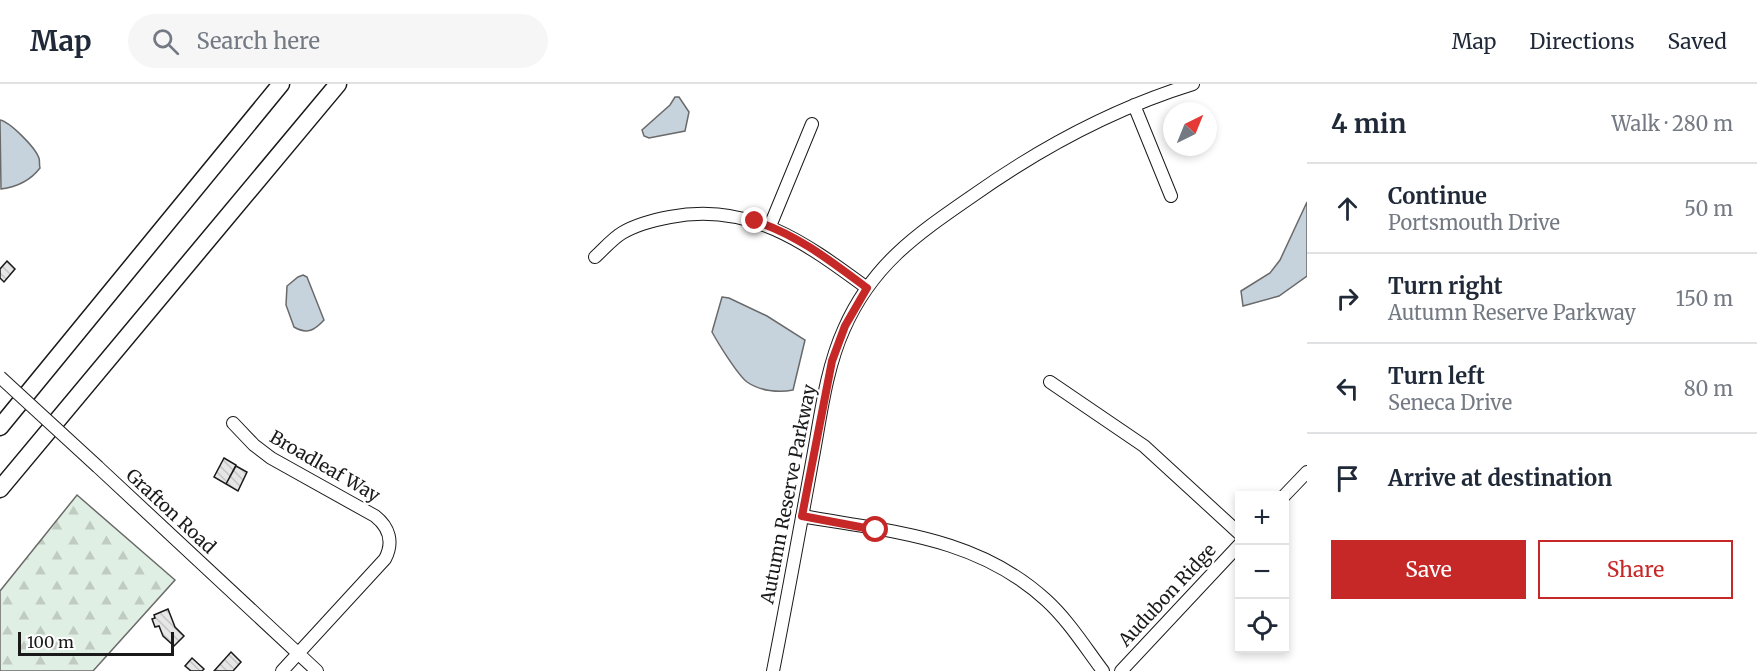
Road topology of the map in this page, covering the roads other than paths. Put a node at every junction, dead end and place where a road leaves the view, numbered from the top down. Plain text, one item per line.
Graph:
1 (281, 84) edge
2 (338, 84) edge
3 (1192, 84) edge
4 (1134, 105) junction
5 (812, 123) dead end
6 (1171, 196) dead end
7 (770, 226) junction
8 (595, 257) dead end
9 (867, 288) junction
10 (0, 377) edge
11 (1050, 382) dead end
12 (233, 423) dead end
13 (0, 427) edge
14 (1307, 471) edge
15 (0, 489) edge
16 (1289, 491) edge
17 (802, 516) junction
18 (1235, 530) edge
19 (1238, 545) edge
20 (298, 653) junction
21 (282, 671) edge
22 (317, 671) edge
23 (773, 671) edge
24 (1103, 671) edge
25 (1121, 671) edge

1 - 13 highway
2 - 15 highway
3 - 4 street, Autumn Reserve Parkway
4 - 6 street
4 - 9 street, Autumn Reserve Parkway
5 - 7 street
7 - 8 street
7 - 9 street
9 - 17 street, Autumn Reserve Parkway
10 - 20 street, Grafton Road, bridge
11 - 18 street
12 - 20 street, Broadleaf Way
14 - 16 street
17 - 23 street, Autumn Reserve Parkway
17 - 24 street
19 - 25 street, Audubon Ridge
20 - 21 street, Broadleaf Way
20 - 22 street, Grafton Road

